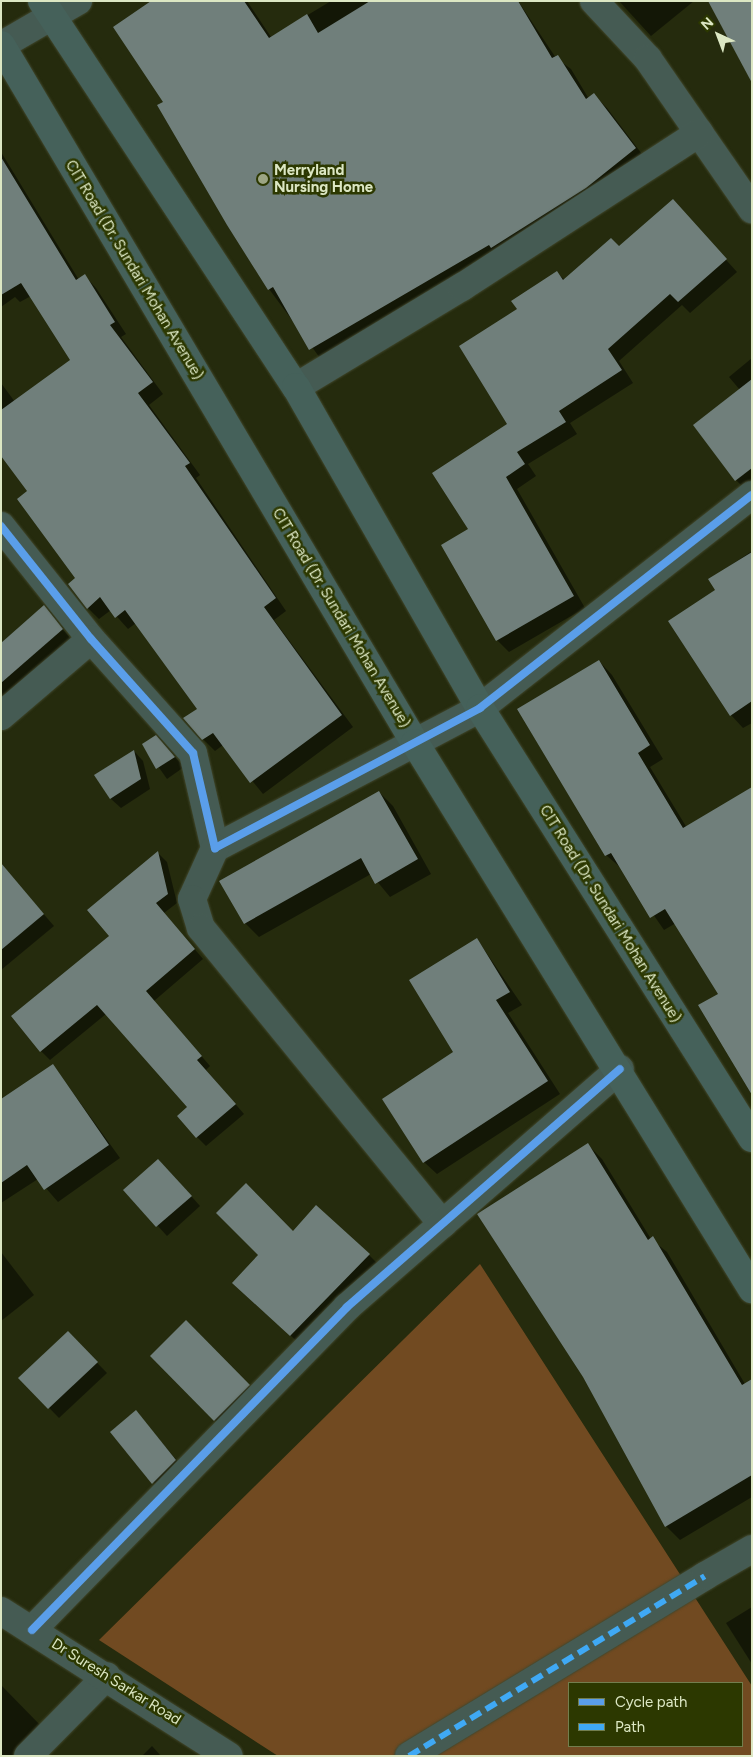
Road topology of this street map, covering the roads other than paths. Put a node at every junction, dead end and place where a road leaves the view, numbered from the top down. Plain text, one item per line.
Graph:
1 (78, 1) edge
2 (594, 1) edge
3 (47, 9) edge
4 (1, 45) edge
5 (699, 133) junction
6 (752, 209) edge
7 (296, 387) junction
8 (752, 495) edge
9 (1, 526) edge
10 (90, 639) junction
11 (480, 708) junction
12 (1, 716) edge
13 (415, 742) junction
14 (216, 848) junction
15 (620, 1070) junction
16 (749, 1128) edge
17 (442, 1224) junction
18 (752, 1289) edge
19 (752, 1549) edge
20 (1, 1611) edge
21 (32, 1630) junction
22 (107, 1676) junction
23 (28, 1756) edge
24 (229, 1756) edge
25 (409, 1756) edge

1 - 3 street
2 - 5 street
3 - 4 street
3 - 7 main road, CIT Road (Dr. Sundari Mohan Avenue)
4 - 13 main road, CIT Road (Dr. Sundari Mohan Avenue)
5 - 6 street
5 - 7 street
7 - 11 main road, CIT Road (Dr. Sundari Mohan Avenue)
8 - 11 street
9 - 10 street
10 - 12 street
10 - 14 street
11 - 13 street
11 - 16 main road, CIT Road (Dr. Sundari Mohan Avenue)
13 - 14 street
13 - 15 main road, CIT Road (Dr. Sundari Mohan Avenue)
14 - 17 street
15 - 17 street
15 - 18 main road, CIT Road (Dr. Sundari Mohan Avenue)
17 - 21 street
19 - 25 street
20 - 21 street, Dr Suresh Sarkar Road
21 - 22 street, Dr Suresh Sarkar Road
22 - 23 street
22 - 24 street, Dr Suresh Sarkar Road

